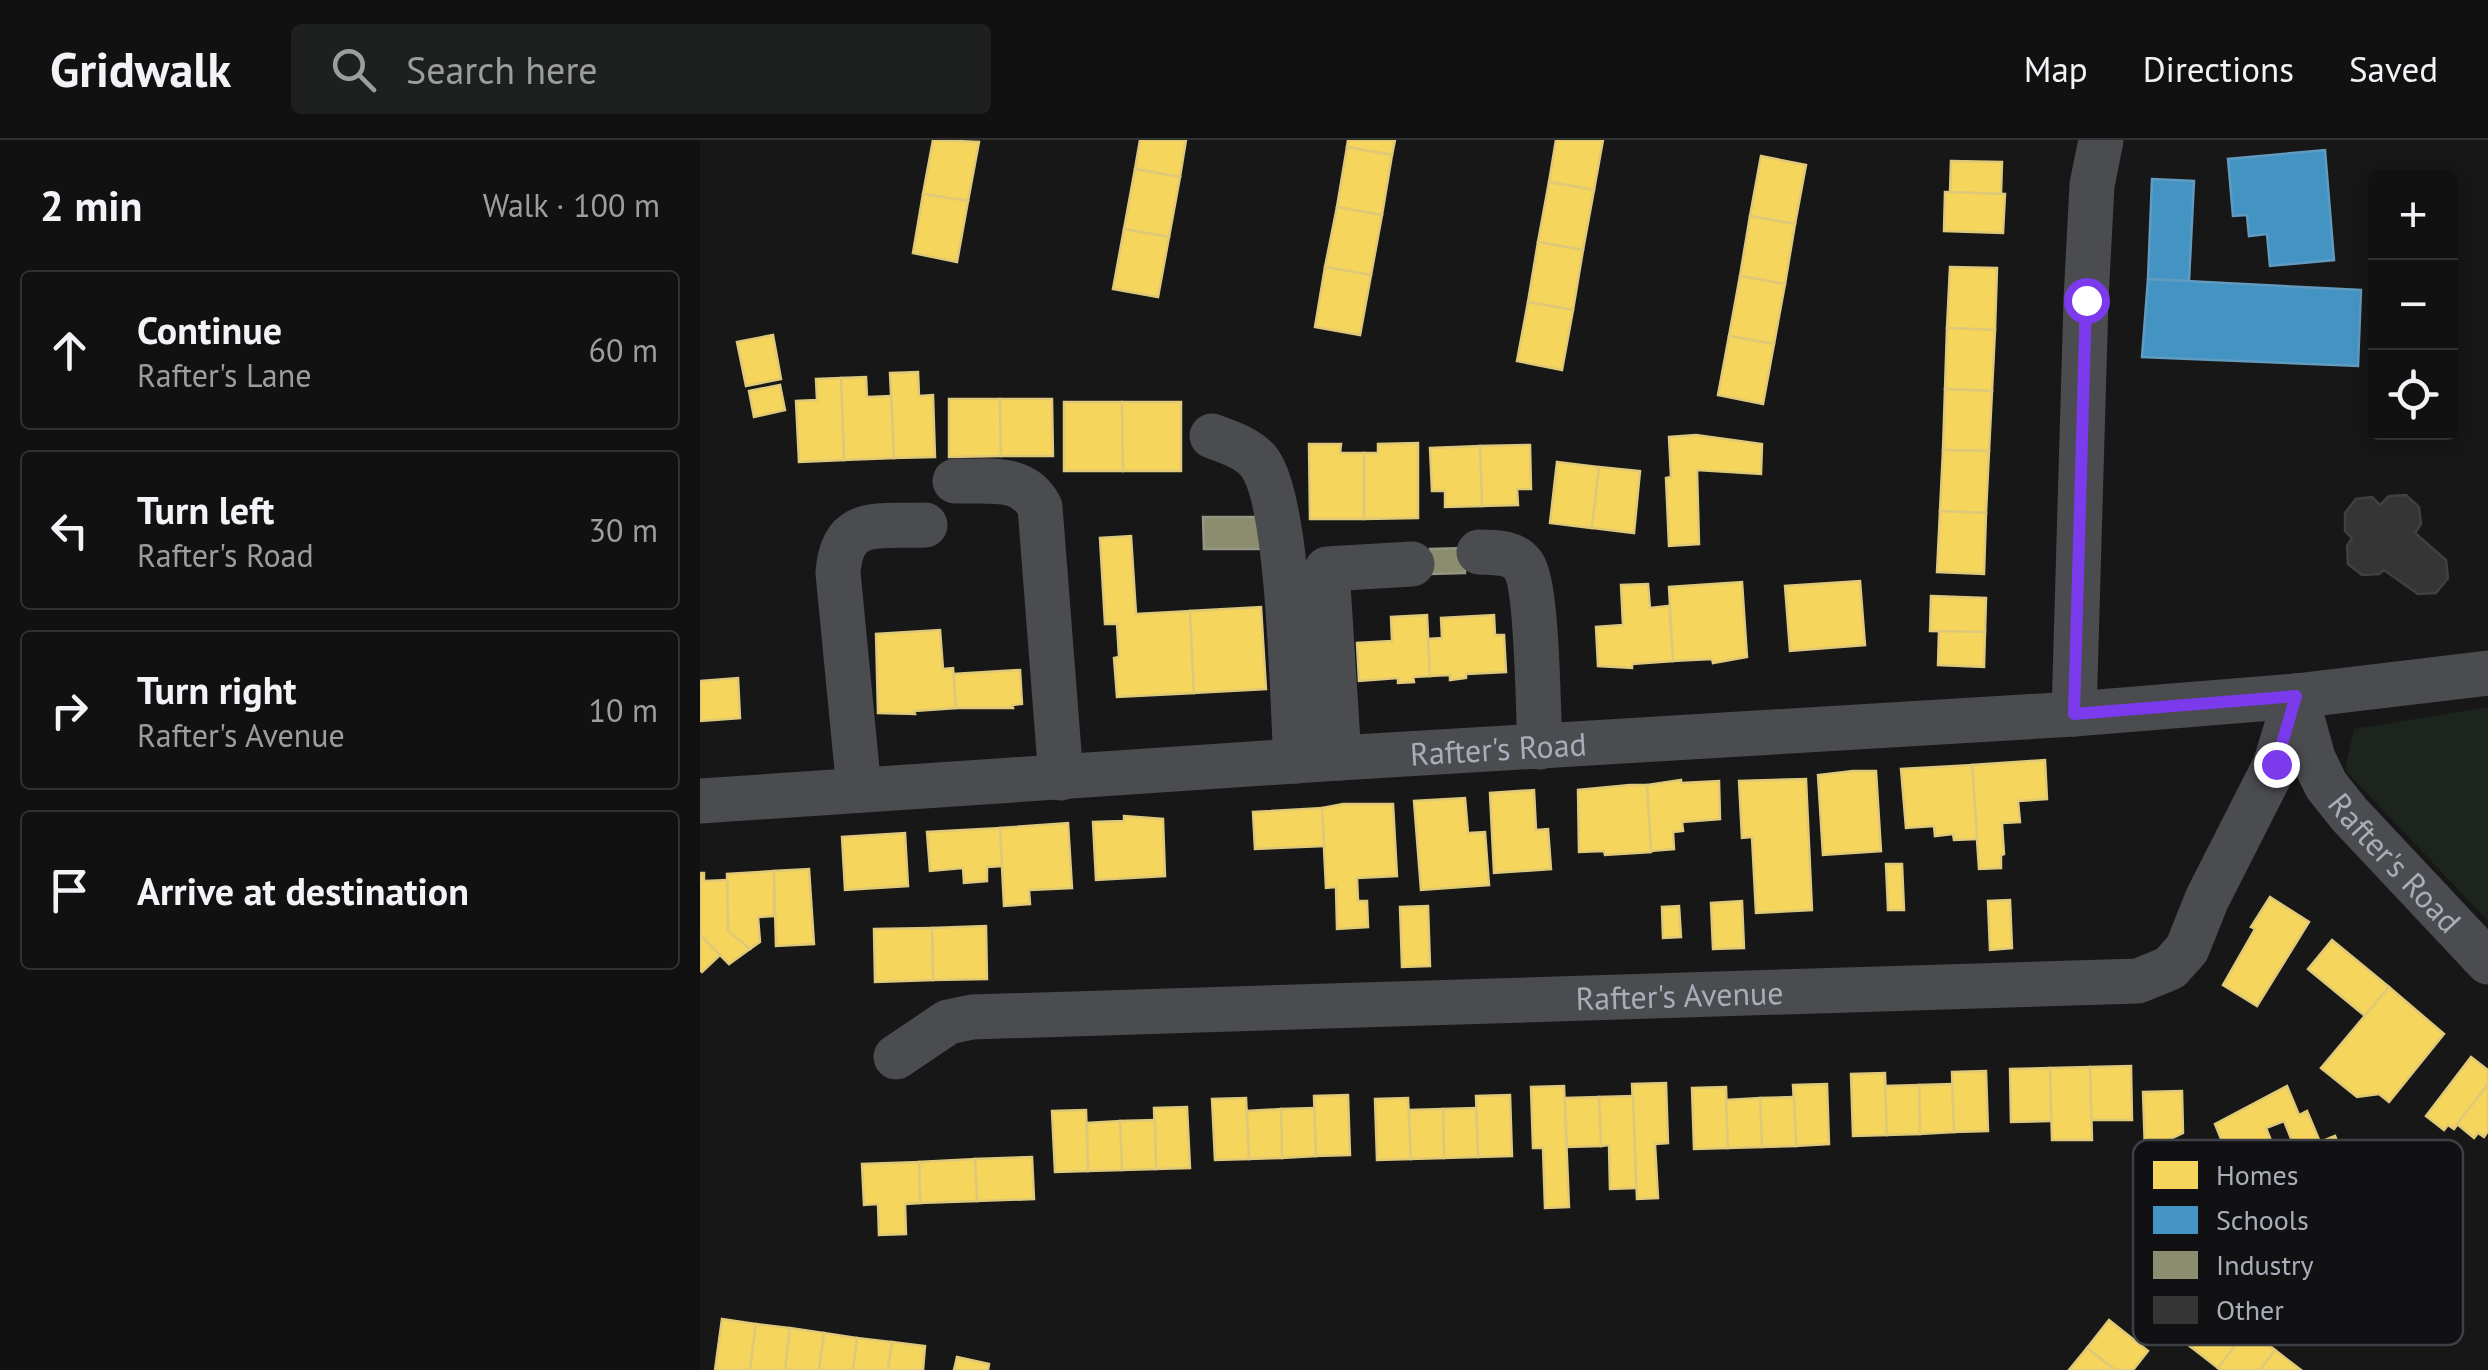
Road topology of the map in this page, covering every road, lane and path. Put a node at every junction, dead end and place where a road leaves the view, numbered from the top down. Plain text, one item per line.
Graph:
1 (2096, 141) edge
2 (1212, 436) dead end
3 (955, 481) dead end
4 (924, 525) dead end
5 (1479, 552) dead end
6 (1412, 564) dead end
7 (2488, 673) edge
8 (2296, 696) junction
9 (2074, 714) junction
10 (1540, 747) junction
11 (1317, 759) junction
12 (1061, 778) junction
13 (858, 790) junction
14 (700, 802) edge
15 (2488, 962) edge
16 (896, 1057) dead end

1 - 9 street
2 - 11 street
3 - 12 street
4 - 13 street
5 - 10 street
6 - 11 street
7 - 8 street, Rafter's Road
8 - 9 street, Rafter's Road
8 - 15 street, Rafter's Road
8 - 16 street, Rafter's Avenue
9 - 10 street, Rafter's Road
10 - 11 street, Rafter's Road
11 - 12 street, Rafter's Road
12 - 13 street, Rafter's Road
13 - 14 street, Rafter's Road

